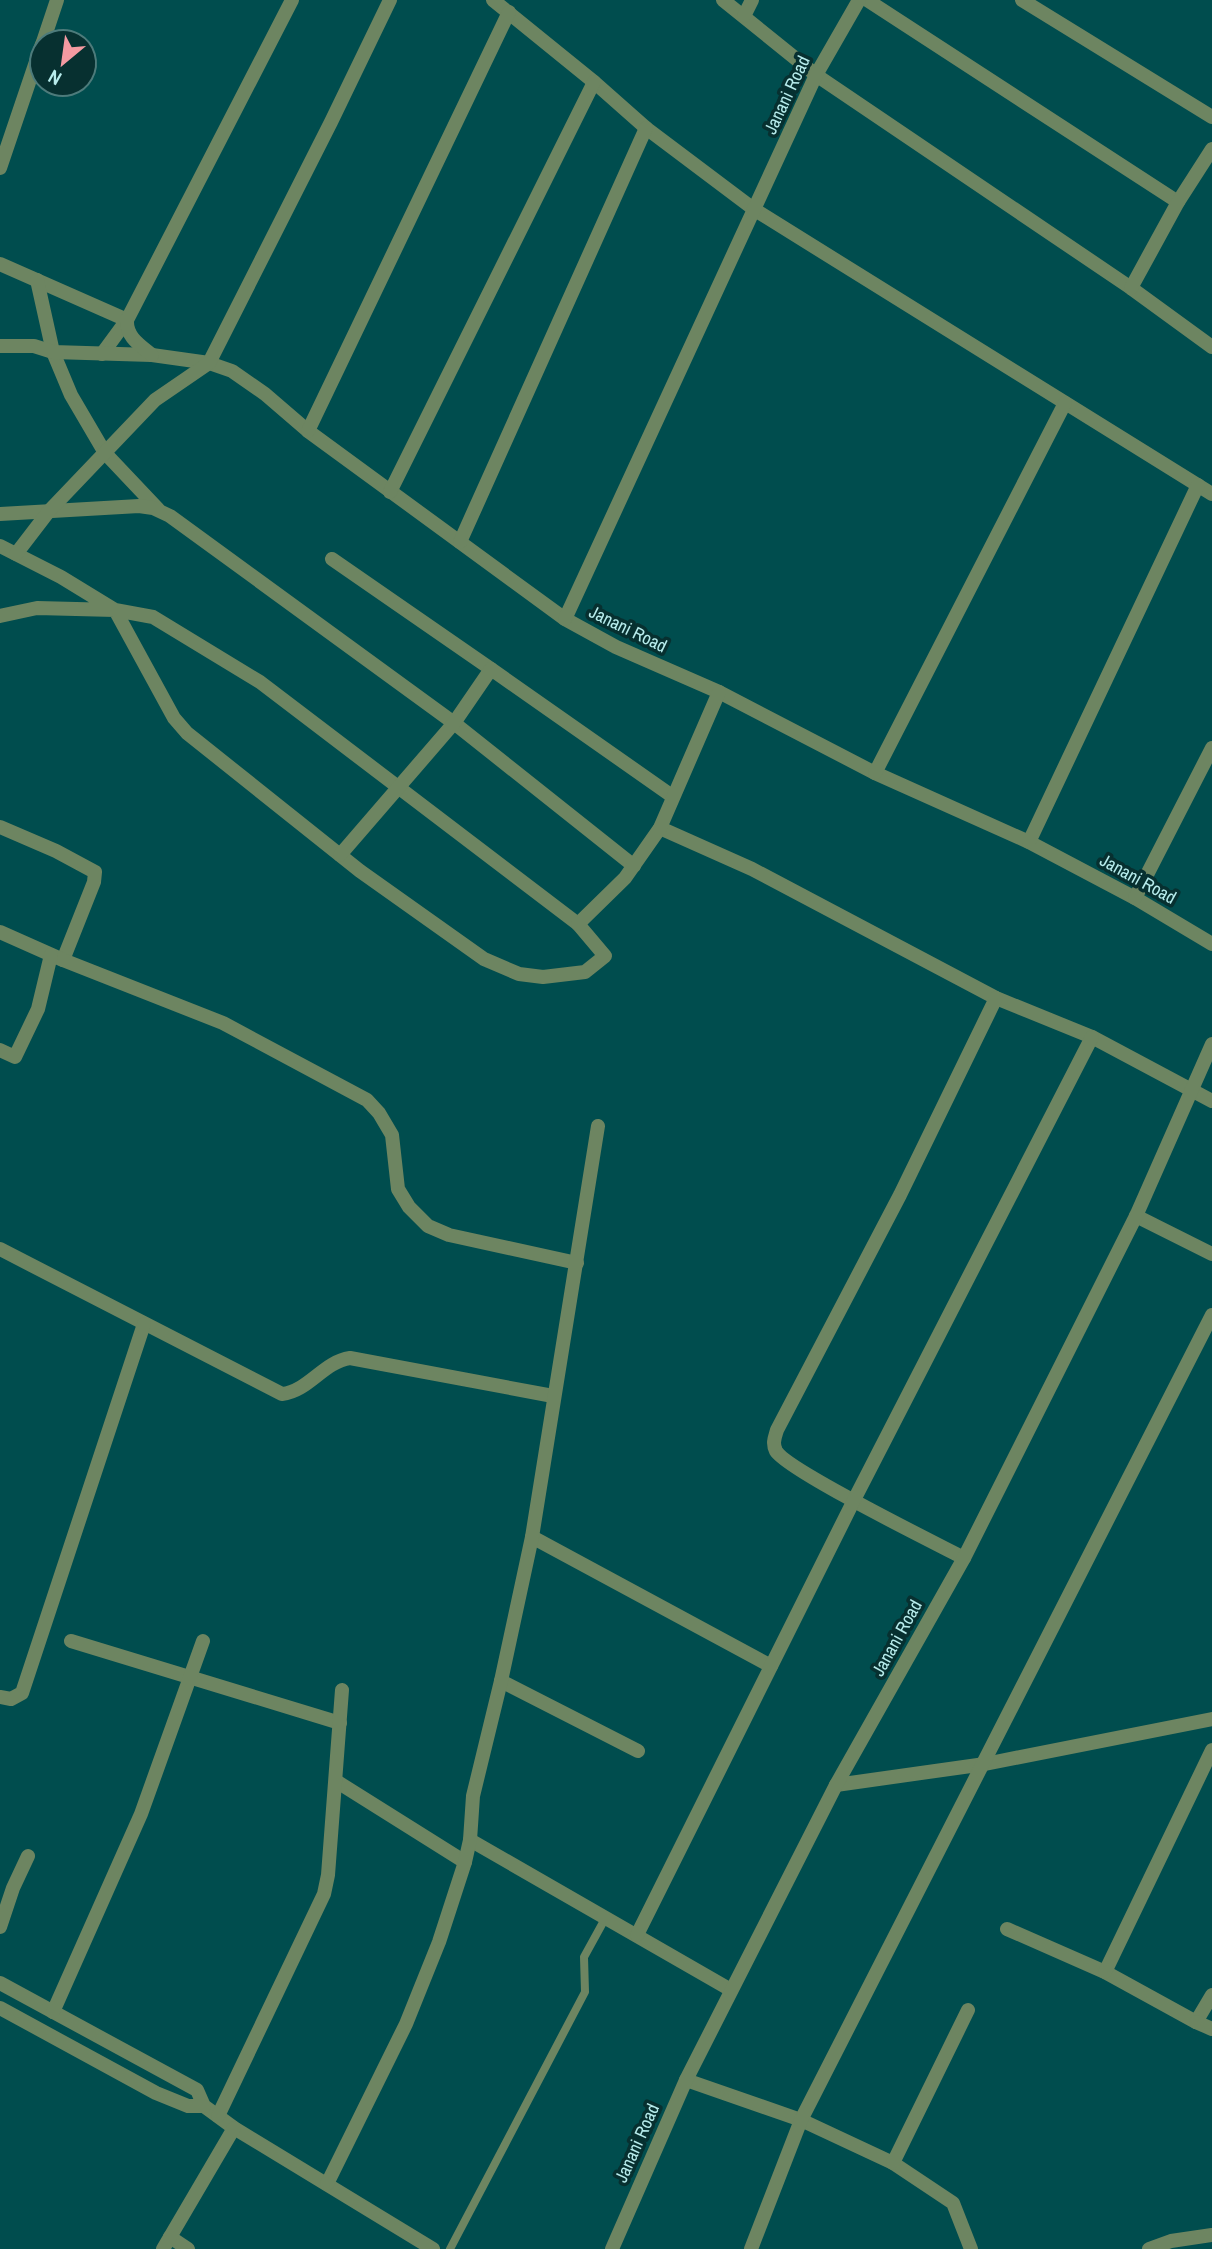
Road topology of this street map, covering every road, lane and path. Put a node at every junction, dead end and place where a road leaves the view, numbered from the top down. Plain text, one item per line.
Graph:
1 (57, 0) edge
2 (292, 0) edge
3 (390, 0) edge
4 (493, 0) edge
5 (723, 0) edge
6 (752, 0) edge
7 (859, 0) edge
8 (867, 0) edge
9 (1022, 0) edge
10 (509, 12) junction
11 (744, 16) junction
12 (47, 28) edge
13 (816, 75) junction
14 (594, 82) junction
15 (28, 85) edge
16 (1212, 117) edge
17 (646, 128) junction
18 (1212, 149) edge
19 (0, 168) edge
20 (1178, 201) junction
21 (755, 210) junction
22 (0, 264) edge
23 (37, 280) junction
24 (1131, 288) junction
25 (127, 320) junction
26 (1210, 342) edge
27 (0, 346) edge
28 (53, 352) junction
29 (102, 354) junction
30 (152, 355) junction
31 (209, 363) junction
32 (1065, 403) junction
33 (308, 431) junction
34 (105, 453) junction
35 (1198, 485) junction
36 (390, 492) junction
37 (1212, 494) edge
38 (48, 511) junction
39 (159, 511) junction
40 (0, 514) edge
41 (460, 542) junction
42 (0, 546) edge
43 (16, 554) junction
44 (332, 559) dead end
45 (115, 610) junction
46 (0, 616) edge
47 (565, 619) junction
48 (491, 669) junction
49 (719, 692) junction
50 (454, 723) junction
51 (1212, 748) edge
52 (875, 773) junction
53 (398, 787) junction
54 (672, 796) junction
55 (0, 827) edge
56 (660, 828) junction
57 (1029, 842) junction
58 (340, 855) junction
59 (634, 866) junction
60 (1135, 898) junction
61 (578, 925) junction
62 (0, 932) edge
63 (1212, 944) edge
64 (57, 957) junction
65 (996, 998) junction
66 (1092, 1037) junction
67 (1212, 1044) edge
68 (0, 1050) edge
69 (1191, 1090) junction
70 (1212, 1101) edge
71 (598, 1126) dead end
72 (1136, 1216) junction
73 (0, 1249) edge
74 (1212, 1254) edge
75 (577, 1263) junction
76 (1212, 1315) edge
77 (144, 1324) junction
78 (553, 1396) junction
79 (854, 1500) junction
80 (531, 1537) junction
81 (964, 1559) junction
82 (203, 1641) dead end
83 (71, 1642) dead end
84 (771, 1667) junction
85 (190, 1678) junction
86 (501, 1681) junction
87 (342, 1690) dead end
88 (0, 1697) edge
89 (1212, 1719) edge
90 (340, 1723) junction
91 (1212, 1750) edge
92 (638, 1751) dead end
93 (985, 1764) junction
94 (336, 1781) junction
95 (836, 1785) junction
96 (470, 1840) junction
97 (29, 1856) dead end
98 (465, 1862) junction
99 (606, 1917) junction
100 (0, 1927) edge
101 (1007, 1929) dead end
102 (637, 1935) junction
103 (1105, 1972) junction
104 (0, 1983) edge
105 (732, 1990) junction
106 (1212, 1995) edge
107 (0, 2008) edge
108 (968, 2010) dead end
109 (53, 2012) junction
110 (1196, 2022) junction
111 (1212, 2029) edge
112 (686, 2080) junction
113 (204, 2106) junction
114 (218, 2116) junction
115 (801, 2120) junction
116 (234, 2128) junction
117 (893, 2163) junction
118 (327, 2184) junction
119 (1212, 2235) edge
120 (166, 2243) edge
121 (188, 2249) edge
122 (433, 2249) edge
123 (450, 2249) edge
124 (612, 2249) edge
125 (751, 2249) edge
126 (971, 2249) edge
127 (1149, 2249) edge
128 (1204, 2249) edge

1 - 12 street
2 - 25 street
3 - 31 street
4 - 10 street
5 - 11 street
6 - 11 street
7 - 13 street, Janani Road
8 - 20 street
9 - 16 street
10 - 14 street
10 - 33 street
11 - 13 street
13 - 21 street, Janani Road
13 - 24 street
14 - 17 street
14 - 36 street
15 - 19 street
17 - 21 street
17 - 41 street
18 - 20 street
20 - 24 street
21 - 32 street
21 - 47 street, Janani Road
22 - 23 street
23 - 25 street
23 - 28 street
24 - 26 street
25 - 29 street
25 - 30 street
27 - 28 street
28 - 29 street
28 - 34 street
29 - 30 street
30 - 31 street
31 - 33 street
31 - 34 street
32 - 35 street
32 - 52 street
33 - 36 street
34 - 38 street
34 - 39 street
35 - 37 street
35 - 57 street
36 - 41 street
38 - 39 street
38 - 40 street
38 - 43 street
39 - 50 street
41 - 47 street
42 - 43 street
43 - 45 street
44 - 48 street
45 - 46 street
45 - 53 street
45 - 58 street
47 - 49 street, Janani Road
48 - 50 street
48 - 54 street
49 - 52 street, Janani Road
49 - 54 street
50 - 53 street
50 - 59 street
51 - 60 street
52 - 57 street, Janani Road
53 - 58 street
53 - 61 street
54 - 56 street
55 - 64 street
56 - 59 street
56 - 65 street
57 - 60 street, Janani Road
58 - 61 street
59 - 61 street
60 - 63 street, Janani Road
62 - 64 street
64 - 68 street
64 - 75 street
65 - 66 street
65 - 79 street
66 - 69 street
66 - 79 street
67 - 69 street, Janani Road
69 - 70 street
69 - 72 street, Janani Road
71 - 75 street
72 - 74 street
72 - 81 street, Janani Road
73 - 77 street
75 - 78 street
76 - 93 street
77 - 78 street
77 - 88 street
78 - 80 street
79 - 81 street
79 - 84 street
80 - 84 street
80 - 86 street
81 - 95 street, Janani Road
82 - 85 street
83 - 85 street
84 - 102 street
85 - 90 street
85 - 109 street
86 - 92 street
86 - 96 street
87 - 90 street
89 - 93 street
90 - 94 street
91 - 103 street
93 - 95 street
93 - 115 street
94 - 98 street
94 - 114 street
95 - 105 street, Janani Road
96 - 98 street
96 - 99 street
97 - 100 street
98 - 118 street
99 - 102 street
99 - 123 lane
101 - 103 street
102 - 105 street
103 - 110 street
104 - 109 street
105 - 112 street, Janani Road
106 - 110 street
107 - 113 street
108 - 117 street
109 - 113 street
110 - 111 street
112 - 115 street
112 - 124 street, Janani Road
113 - 114 street
114 - 116 street
115 - 117 street
115 - 125 street
116 - 118 street
116 - 120 street
117 - 126 street
118 - 122 street
119 - 127 street
119 - 128 street
120 - 121 street

